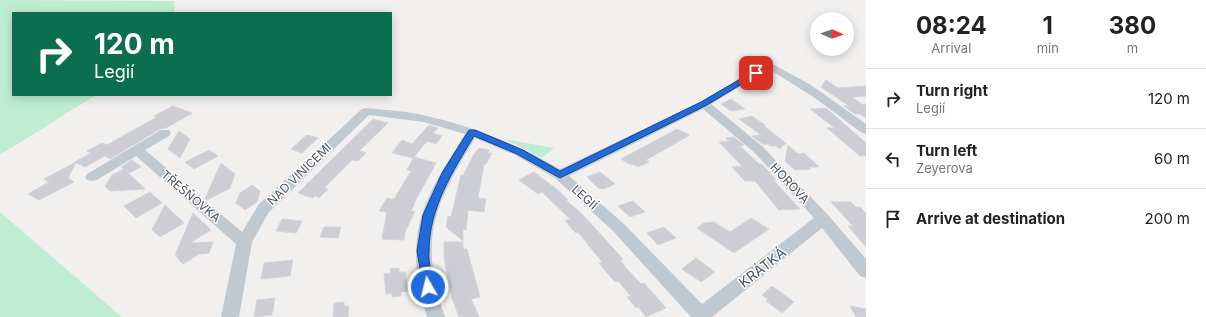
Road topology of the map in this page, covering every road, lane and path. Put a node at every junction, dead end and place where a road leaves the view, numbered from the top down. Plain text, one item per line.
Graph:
1 (704, 104) junction
2 (366, 110) joint
3 (866, 130) edge
4 (472, 132) junction
5 (166, 133) dead end
6 (137, 150) junction
7 (560, 175) junction
8 (92, 177) dead end
9 (823, 219) junction
10 (244, 242) junction
11 (866, 272) edge
12 (702, 316) edge
13 (230, 317) edge
14 (436, 317) edge

1 - 3 street
1 - 7 street
1 - 9 street, HOROVA
2 - 4 street, LEGIÍ
2 - 10 street, NAD VINICEMI
4 - 7 street, LEGIÍ
4 - 14 street
5 - 6 street
6 - 8 street
6 - 10 street, TŘEŠŇOVKA
7 - 12 street, LEGIÍ
9 - 11 street, HOROVA
9 - 12 street, KRÁTKÁ
10 - 13 street, NAD VINICEMI

